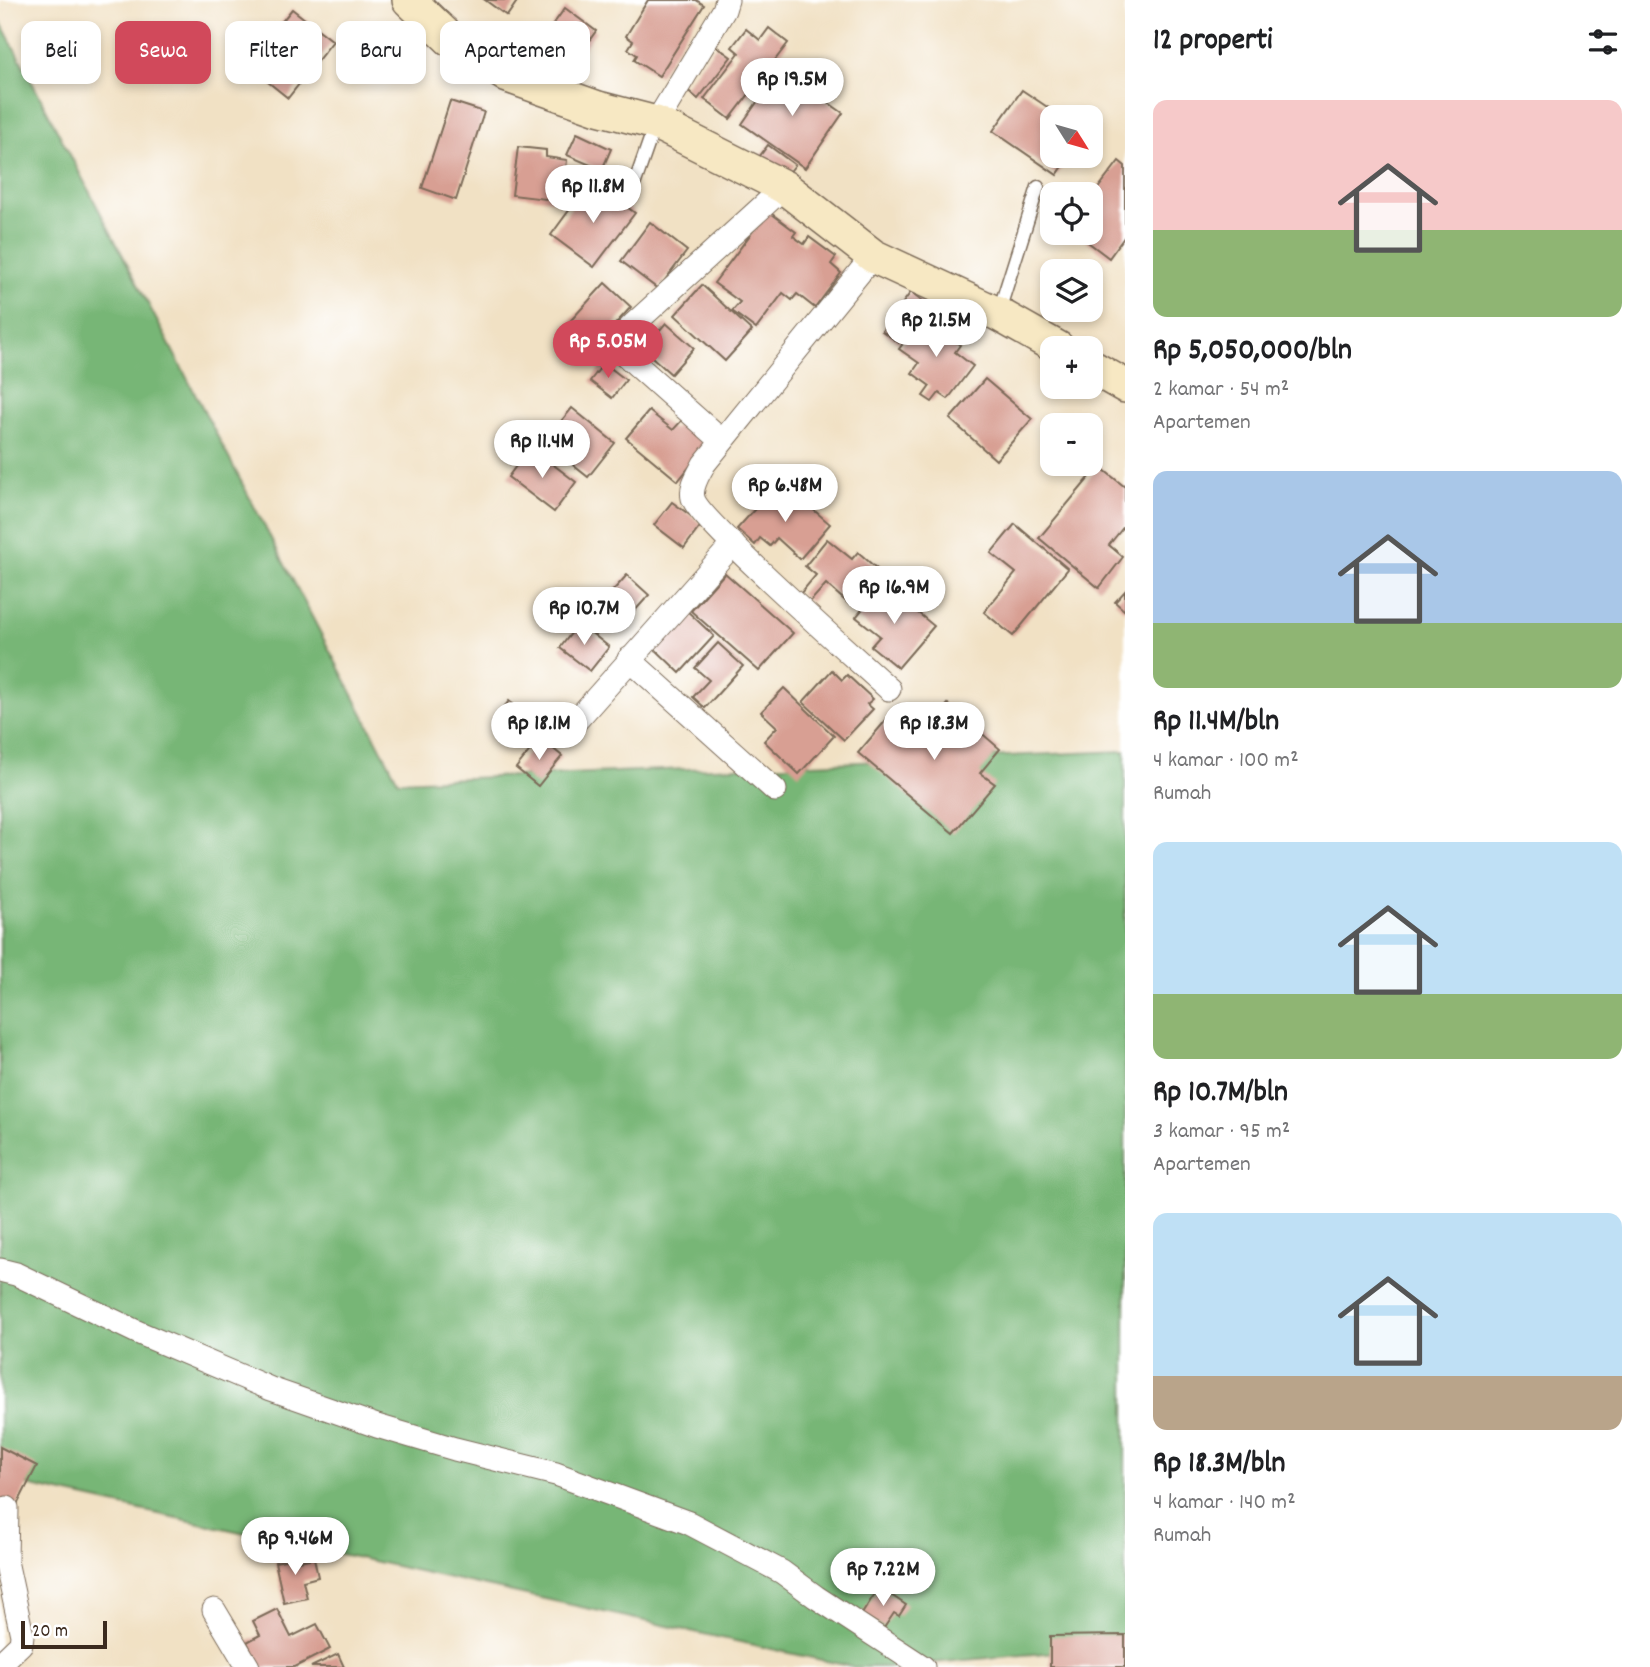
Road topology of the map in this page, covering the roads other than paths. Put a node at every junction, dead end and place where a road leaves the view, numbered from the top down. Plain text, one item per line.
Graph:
1 (409, 0) edge
2 (727, 0) edge
3 (656, 123) junction
4 (784, 187) junction
5 (1038, 187) dead end
6 (633, 188) dead end
7 (873, 256) junction
8 (998, 314) junction
9 (1040, 338) edge
10 (1103, 373) edge
11 (1125, 386) edge
12 (722, 441) junction
13 (733, 544) junction
14 (629, 659) junction
15 (889, 689) dead end
16 (575, 722) dead end
17 (775, 790) dead end
18 (0, 1270) edge
19 (7, 1508) dead end
20 (214, 1610) dead end
21 (0, 1664) edge
22 (248, 1667) edge
23 (923, 1667) edge

1 - 3 street
2 - 3 street
3 - 4 street
3 - 6 lane
4 - 7 street
4 - 12 street
5 - 8 lane
7 - 8 street
7 - 12 street
8 - 9 street
10 - 11 street
12 - 13 street
13 - 14 street
13 - 15 street
14 - 16 street
14 - 17 street
18 - 23 street
19 - 21 street
20 - 22 street

